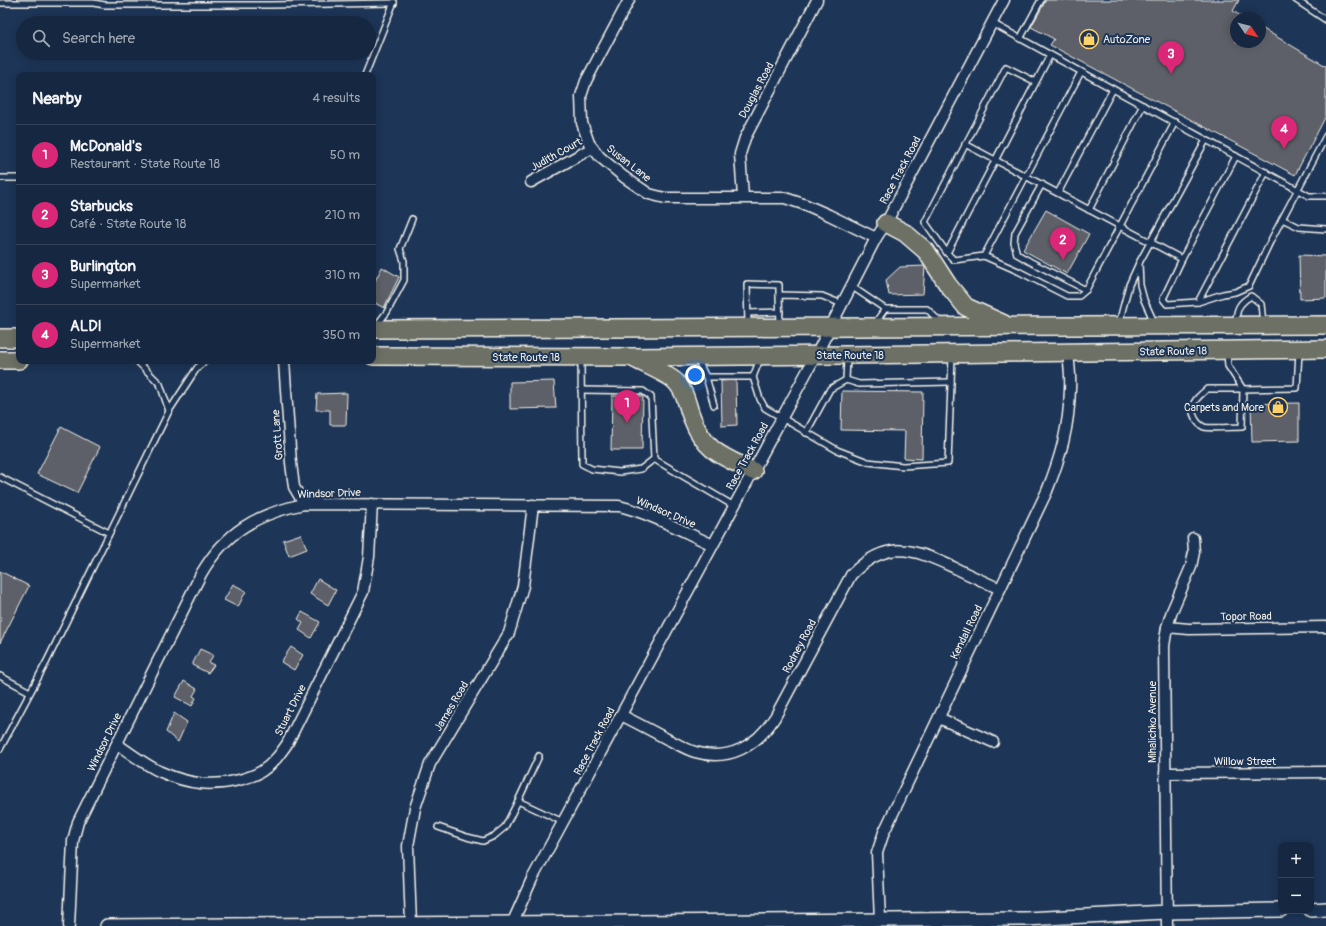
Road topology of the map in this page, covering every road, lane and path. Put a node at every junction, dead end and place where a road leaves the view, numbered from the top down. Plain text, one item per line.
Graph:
1 (629, 0) edge
2 (817, 0) edge
3 (1004, 0) edge
4 (1041, 0) edge
5 (1296, 0) edge
6 (394, 1) edge
7 (250, 2) edge
8 (0, 3) edge
9 (1326, 20) edge
10 (992, 23) junction
11 (1020, 39) junction
12 (376, 47) edge
13 (1050, 55) junction
14 (371, 60) edge
15 (366, 72) edge
16 (1081, 72) junction
17 (1036, 82) junction
18 (1113, 89) junction
19 (1143, 105) junction
20 (1174, 122) junction
21 (1326, 136) edge
22 (1206, 140) junction
23 (965, 144) junction
24 (592, 148) junction
25 (1236, 156) junction
26 (996, 160) junction
27 (1266, 172) junction
28 (1027, 176) junction
29 (0, 178) edge
30 (16, 178) edge
31 (531, 182) dead end
32 (1042, 184) junction
33 (1297, 189) junction
34 (1058, 193) junction
35 (1325, 194) edge
36 (743, 197) junction
37 (1089, 210) junction
38 (412, 219) dead end
39 (1282, 219) junction
40 (886, 223) junction
41 (1120, 226) junction
42 (1326, 229) edge
43 (876, 238) junction
44 (1149, 243) junction
45 (948, 253) junction
46 (984, 256) junction
47 (1182, 259) junction
48 (1139, 263) junction
49 (851, 286) junction
50 (1249, 286) junction
51 (1086, 290) junction
52 (779, 296) junction
53 (1252, 296) junction
54 (1198, 302) junction
55 (842, 304) junction
56 (885, 309) junction
57 (748, 320) junction
58 (780, 320) junction
59 (376, 325) edge
60 (1326, 325) edge
61 (1118, 326) junction
62 (1235, 326) junction
63 (1263, 326) junction
64 (944, 327) junction
65 (1010, 327) junction
66 (1156, 327) junction
67 (830, 328) junction
68 (872, 328) junction
69 (376, 329) edge
70 (0, 338) edge
71 (16, 338) edge
72 (1326, 348) edge
73 (1299, 349) junction
74 (1227, 350) junction
75 (1068, 352) junction
76 (952, 354) junction
77 (816, 355) junction
78 (848, 355) junction
79 (376, 356) edge
80 (695, 356) junction
81 (761, 356) junction
82 (581, 357) junction
83 (631, 357) junction
84 (0, 360) edge
85 (16, 360) edge
86 (140, 364) edge
87 (202, 364) edge
88 (284, 364) edge
89 (706, 377) junction
90 (753, 377) junction
91 (846, 380) junction
92 (951, 382) junction
93 (1243, 389) junction
94 (581, 390) junction
95 (714, 405) dead end
96 (169, 412) junction
97 (781, 418) junction
98 (806, 432) junction
99 (654, 459) junction
100 (753, 471) junction
101 (0, 477) edge
102 (304, 504) junction
103 (372, 504) junction
104 (534, 506) junction
105 (734, 506) junction
106 (109, 533) junction
107 (1193, 538) dead end
108 (713, 545) junction
109 (1000, 589) junction
110 (1167, 627) junction
111 (1326, 627) edge
112 (0, 676) edge
113 (30, 692) junction
114 (621, 715) junction
115 (939, 718) junction
116 (992, 742) dead end
117 (117, 744) junction
118 (0, 749) edge
119 (539, 756) dead end
120 (1326, 772) edge
121 (1164, 773) junction
122 (518, 801) junction
123 (563, 822) junction
124 (438, 827) dead end
125 (1326, 909) edge
126 (1278, 910) edge
127 (1314, 910) edge
128 (1167, 912) junction
129 (880, 920) junction
130 (1026, 923) edge
131 (411, 924) junction
132 (556, 924) edge
133 (615, 924) edge
134 (710, 924) edge
135 (822, 924) edge
136 (512, 925) edge
137 (69, 926) edge
138 (108, 926) edge
139 (1167, 926) edge

1 - 24 street, Susan Lane
2 - 36 street, Douglas Road
3 - 10 street, Race Track Road
4 - 11 lane
5 - 9 lane
6 - 7 lane
6 - 12 lane
7 - 8 lane
10 - 11 lane
10 - 40 street, Race Track Road
11 - 13 lane
13 - 16 lane
13 - 17 lane
14 - 15 lane
16 - 18 lane
16 - 28 lane
17 - 23 lane
17 - 26 lane
18 - 19 lane
18 - 34 lane
19 - 20 lane
19 - 37 lane
20 - 22 lane
20 - 41 lane
21 - 33 lane
22 - 25 lane
22 - 44 lane
23 - 26 lane
23 - 45 lane
24 - 31 street, Judith Court
24 - 36 street, Susan Lane
25 - 27 lane
25 - 47 lane
26 - 28 lane
26 - 45 lane
27 - 33 lane
27 - 54 lane
28 - 32 lane
28 - 46 lane
29 - 30 lane
32 - 34 lane
32 - 51 lane
33 - 35 lane
33 - 39 lane
34 - 37 lane
36 - 43 street, Susan Lane
37 - 41 lane
38 - 59 lane
39 - 42 lane
39 - 50 lane
40 - 43 street, Race Track Road
40 - 65 highway
41 - 44 lane
41 - 51 lane
43 - 49 street, Race Track Road
44 - 47 lane
44 - 48 lane
45 - 46 lane
46 - 51 lane
47 - 54 lane
48 - 61 lane
48 - 66 lane
49 - 55 street, Race Track Road
49 - 56 lane
50 - 53 lane
50 - 54 lane
52 - 55 lane
52 - 57 lane
52 - 58 lane
53 - 62 lane
53 - 63 lane
55 - 67 street, Race Track Road
56 - 64 lane
56 - 68 lane
57 - 58 highway
57 - 69 highway
58 - 67 highway
60 - 63 highway
61 - 65 highway
61 - 66 highway
62 - 63 highway
62 - 66 highway
64 - 65 highway
64 - 68 highway
67 - 68 highway
67 - 77 street, Race Track Road
70 - 71 highway
72 - 73 highway, State Route 18
73 - 74 highway, State Route 18
73 - 93 lane
74 - 75 highway, State Route 18
74 - 93 lane
75 - 76 highway, State Route 18
75 - 109 street, Kendall Road
76 - 78 highway, State Route 18
76 - 92 lane
77 - 78 highway, State Route 18
77 - 81 highway, State Route 18
77 - 97 street, Race Track Road
78 - 91 lane
79 - 82 highway, State Route 18
80 - 81 highway, State Route 18
80 - 83 highway, State Route 18
80 - 89 lane
81 - 90 lane
82 - 83 highway, State Route 18
82 - 94 lane
83 - 100 highway
84 - 85 highway
86 - 96 lane
87 - 96 lane
88 - 102 street, Grott Lane
89 - 90 lane
89 - 95 lane
90 - 97 lane
91 - 92 lane
91 - 98 lane
92 - 98 lane
93 - 93 lane
94 - 99 lane
94 - 99 lane
96 - 106 lane
97 - 98 lane
97 - 100 street, Race Track Road
99 - 105 lane
100 - 105 street, Race Track Road
101 - 106 lane
102 - 103 street, Windsor Drive
102 - 117 street, Windsor Drive
103 - 104 street, Windsor Drive
103 - 117 street, Stuart Drive
104 - 108 street, Windsor Drive
104 - 131 street, James Road
105 - 108 street, Race Track Road
106 - 113 lane
107 - 110 street, Mihalichko Avenue
108 - 114 street, Race Track Road
109 - 114 street, Rodney Road
109 - 115 street, Kendall Road
110 - 111 street, Topor Road
110 - 121 street, Mihalichko Avenue
112 - 113 lane
113 - 118 lane
114 - 123 street, Race Track Road
115 - 116 street
115 - 129 street, Kendall Road
117 - 137 street, Windsor Drive
119 - 122 lane
120 - 121 street, Willow Street
121 - 128 street, Mihalichko Avenue
122 - 123 lane
122 - 124 lane
123 - 136 street, Race Track Road
125 - 127 street
126 - 128 street
128 - 130 street
128 - 139 street, Mihalichko Avenue
129 - 130 street
129 - 135 street
131 - 136 street
131 - 138 street
132 - 133 street
132 - 136 street
133 - 134 street
134 - 135 street

